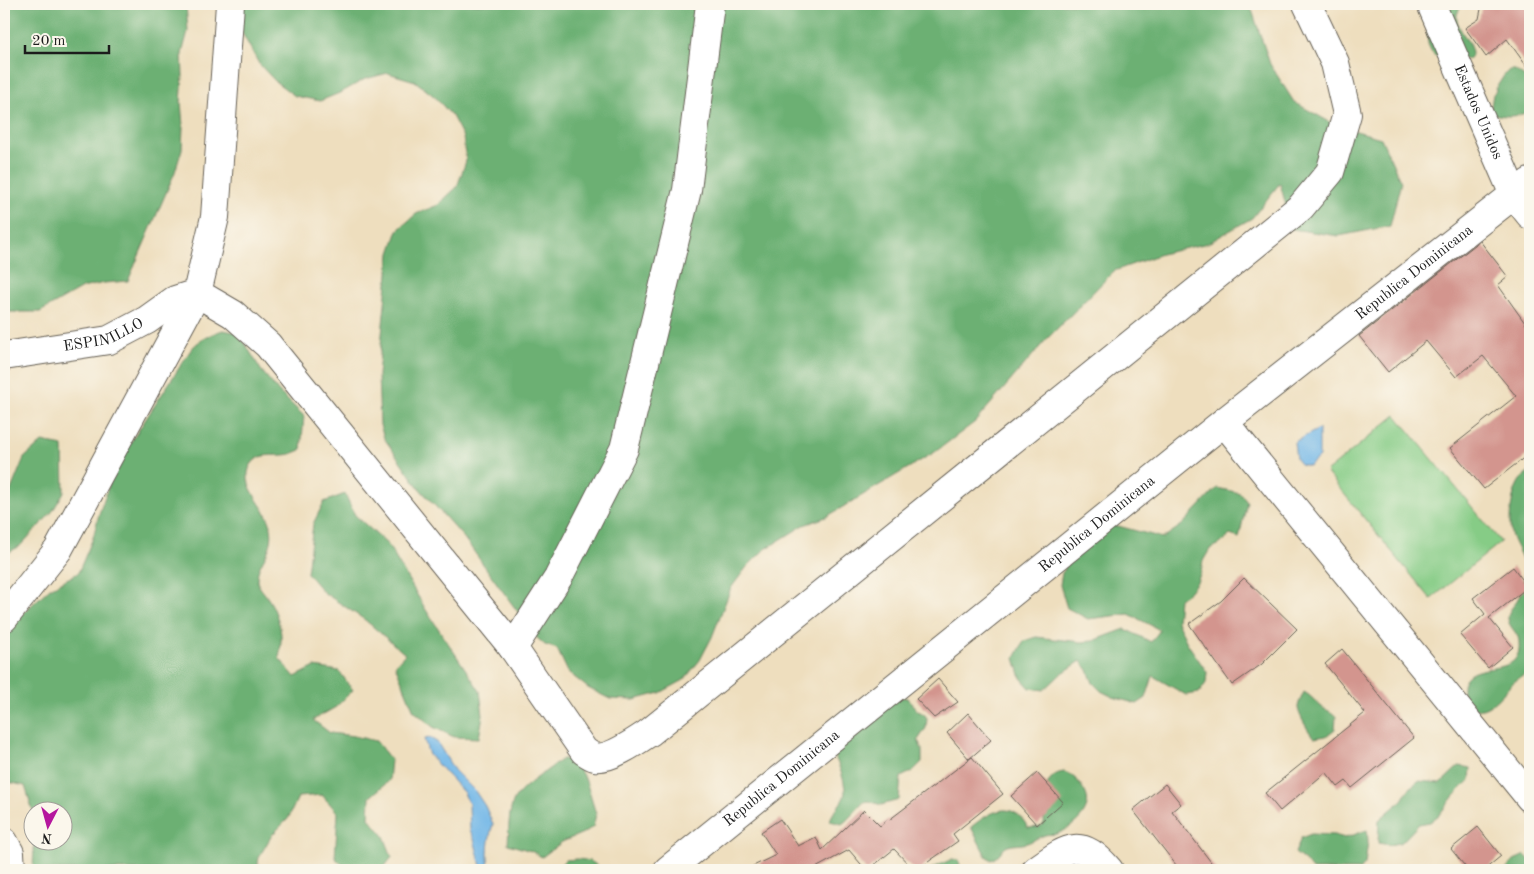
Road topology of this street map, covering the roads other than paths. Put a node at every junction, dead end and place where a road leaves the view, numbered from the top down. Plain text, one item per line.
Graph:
1 (230, 4) edge
2 (710, 4) edge
3 (1307, 4) edge
4 (1431, 4) edge
5 (1525, 197) edge
6 (196, 292) junction
7 (4, 356) edge
8 (1224, 422) junction
9 (4, 618) edge
10 (513, 648) junction
11 (1530, 798) edge
12 (4, 842) edge
13 (12, 870) edge
14 (668, 870) edge
15 (1036, 870) edge
16 (1108, 870) edge

1 - 6 street
2 - 10 street
3 - 10 street
4 - 5 street, Estados Unidos
5 - 8 street, Republica Dominicana
6 - 7 street, ESPINILLO
6 - 9 street
6 - 10 street
8 - 11 street
8 - 14 street, Republica Dominicana
12 - 13 street
15 - 16 street

